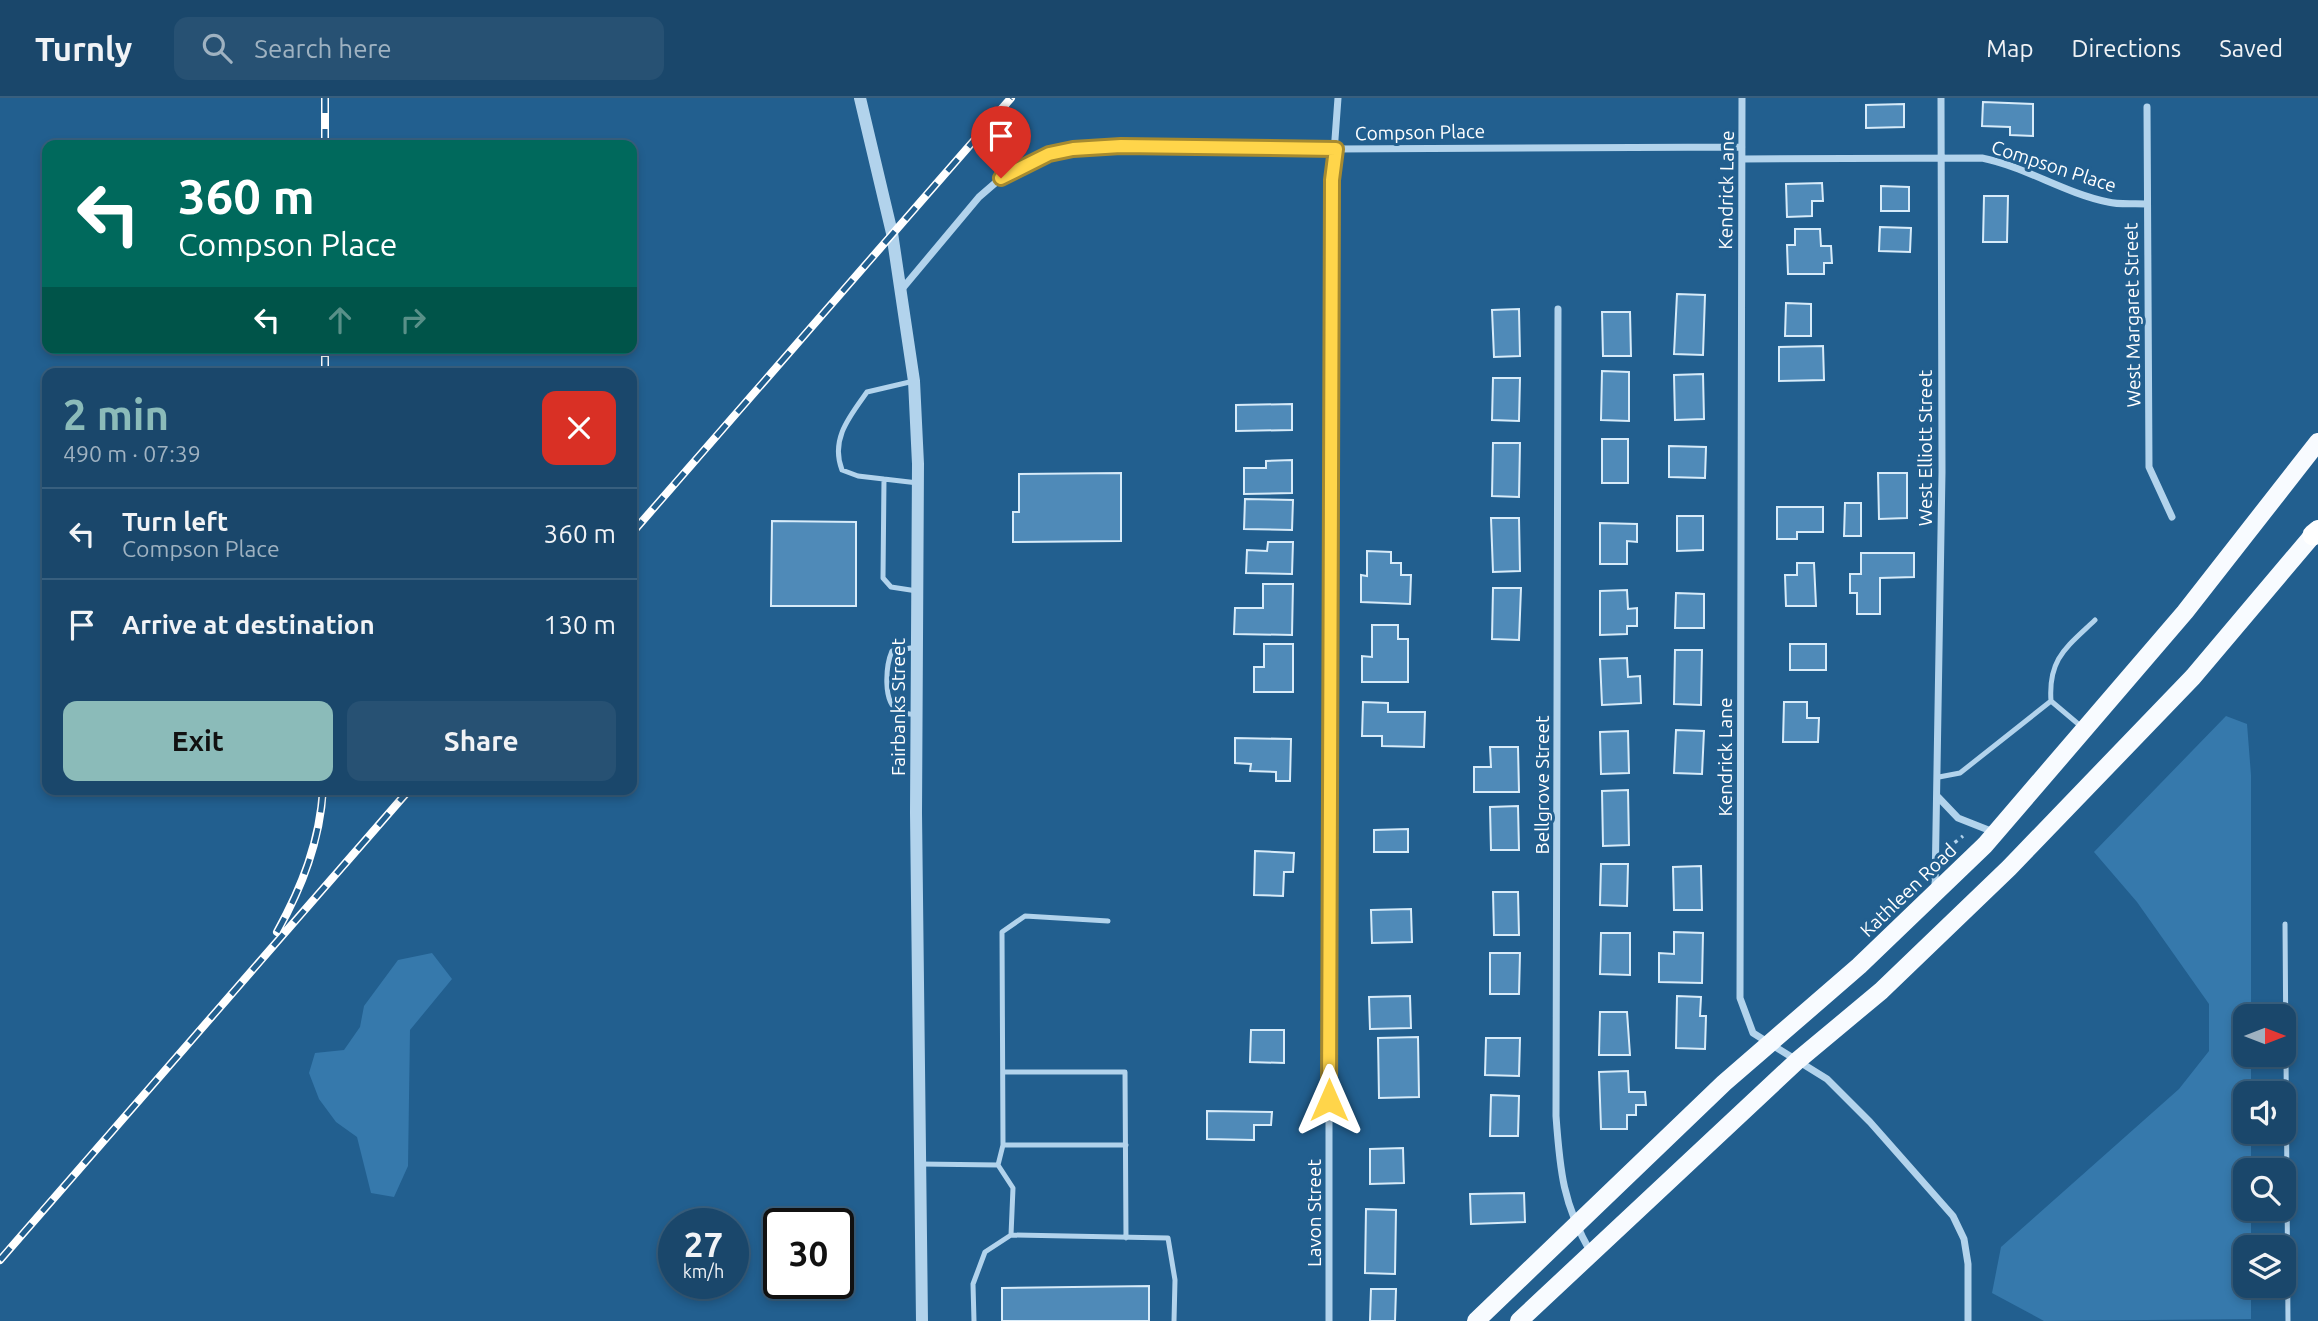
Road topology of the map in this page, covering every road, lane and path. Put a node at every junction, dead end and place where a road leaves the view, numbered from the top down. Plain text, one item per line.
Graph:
1 (860, 98) edge
2 (1338, 98) edge
3 (1742, 98) edge
4 (1941, 98) edge
5 (2147, 107) dead end
6 (1742, 147) junction
7 (1336, 149) junction
8 (1742, 159) junction
9 (1941, 159) junction
10 (2146, 204) junction
11 (902, 289) junction
12 (1558, 309) dead end
13 (914, 381) junction
14 (2318, 442) edge
15 (884, 479) junction
16 (918, 483) junction
17 (2172, 517) dead end
18 (2316, 532) edge
19 (917, 591) junction
20 (2095, 620) dead end
21 (917, 647) junction
22 (2052, 701) junction
23 (917, 715) junction
24 (2085, 730) junction
25 (1938, 777) junction
26 (1938, 797) junction
27 (1996, 833) junction
28 (1963, 836) dead end
29 (1943, 852) dead end
30 (1934, 895) junction
31 (1108, 921) dead end
32 (2285, 924) dead end
33 (1770, 1045) junction
34 (1797, 1061) junction
35 (1003, 1072) junction
36 (1003, 1144) junction
37 (1126, 1145) junction
38 (920, 1164) junction
39 (998, 1165) junction
40 (1575, 1224) junction
41 (1011, 1235) junction
42 (1126, 1238) junction
43 (1591, 1253) junction
44 (922, 1321) edge
45 (974, 1321) edge
46 (1174, 1321) edge
47 (1329, 1321) edge
48 (1476, 1321) edge
49 (1519, 1321) edge
50 (1968, 1321) edge
51 (2288, 1321) edge

1 - 11 street, Fairbanks Street
2 - 7 street, Lavon Street
3 - 6 street, Kendrick Lane
4 - 9 street, West Elliott Street
5 - 10 street, West Margaret Street
6 - 7 street, Compson Place
6 - 8 street, Kendrick Lane
7 - 11 street, Compson Place
7 - 47 street, Lavon Street
8 - 9 street, Compson Place
8 - 33 street, Kendrick Lane
9 - 10 street, Compson Place
9 - 25 street, West Elliott Street
10 - 17 street, West Margaret Street
11 - 13 street, Fairbanks Street
12 - 40 street, Bellgrove Street
13 - 15 lane
13 - 16 street, Fairbanks Street
14 - 24 main road, Kathleen Road
15 - 16 lane
15 - 19 lane
16 - 19 street, Fairbanks Street
18 - 34 main road
19 - 21 street, Fairbanks Street
20 - 22 lane
21 - 23 street, Fairbanks Street
21 - 23 lane
22 - 24 lane
22 - 25 lane
23 - 38 street, Fairbanks Street
24 - 27 main road, Kathleen Road
25 - 26 street, West Elliott Street
26 - 27 street
26 - 30 street, West Elliott Street
27 - 30 main road, Kathleen Road
28 - 29 path
30 - 33 main road, Kathleen Road
31 - 35 lane
32 - 51 lane
33 - 34 street, Kendrick Lane
33 - 40 main road, Kathleen Road
34 - 43 main road
34 - 50 street, Kendrick Lane
35 - 36 lane
35 - 37 lane
36 - 37 lane
36 - 39 lane
37 - 42 lane
38 - 39 lane
38 - 44 street, Fairbanks Street
39 - 41 lane
40 - 43 street, Bellgrove Street
40 - 48 main road, Kathleen Road
41 - 42 lane
41 - 45 lane
42 - 46 lane
43 - 49 main road

